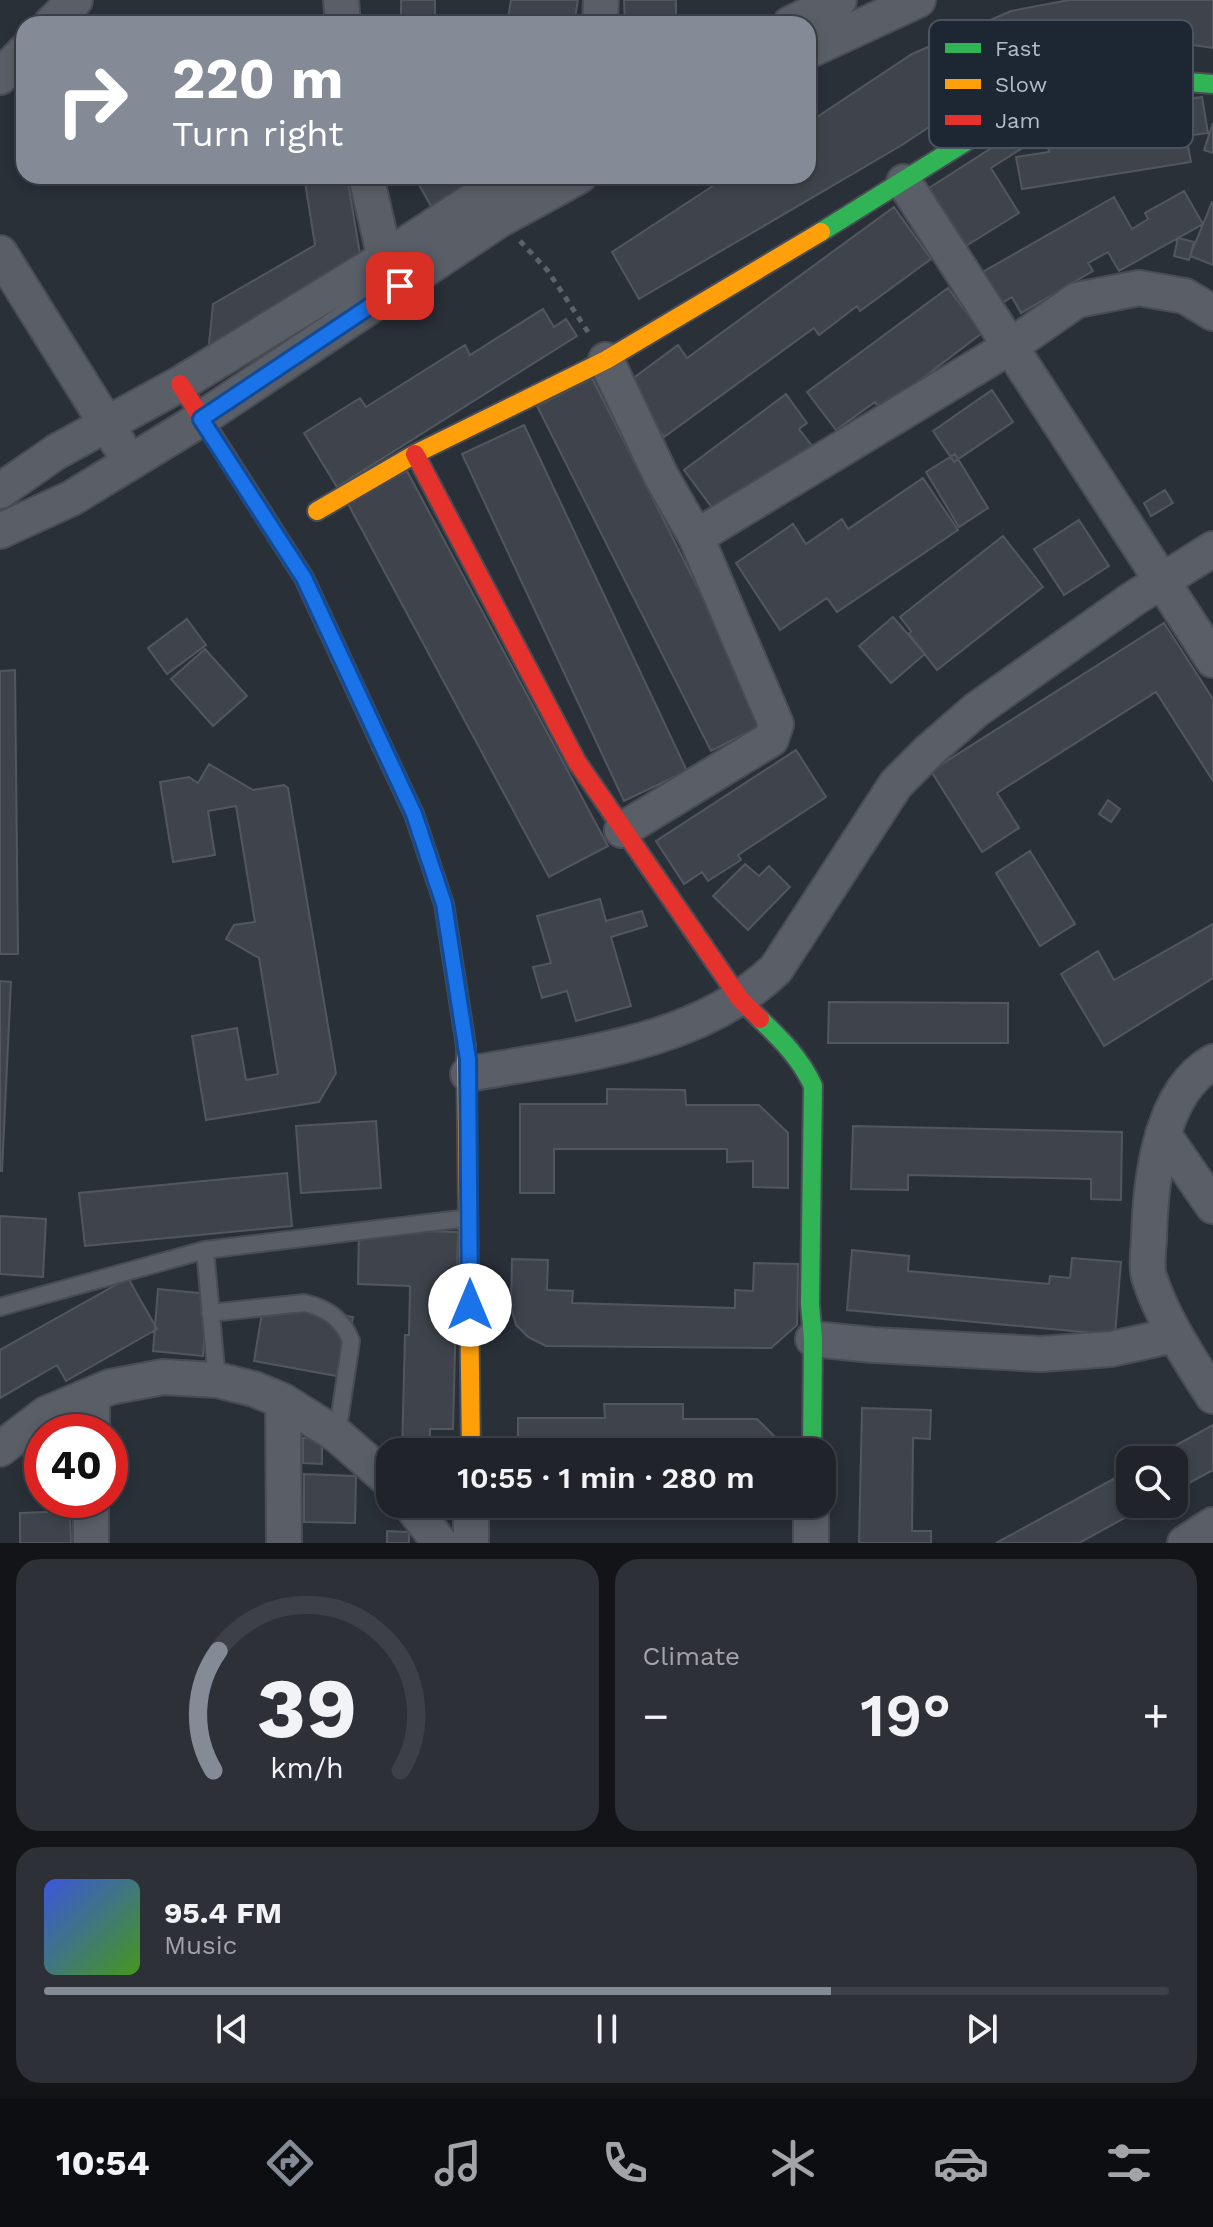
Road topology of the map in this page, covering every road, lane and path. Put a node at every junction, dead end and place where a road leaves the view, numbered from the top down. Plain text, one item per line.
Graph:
1 (75, 0) edge
2 (839, 0) edge
3 (918, 0) edge
4 (59, 16) edge
5 (806, 16) edge
6 (816, 47) edge
7 (16, 60) edge
8 (0, 77) edge
9 (1193, 82) edge
10 (1213, 84) edge
11 (957, 148) edge
12 (904, 182) junction
13 (368, 184) edge
14 (501, 184) edge
15 (564, 184) edge
16 (499, 220) junction
17 (0, 253) edge
18 (385, 258) junction
19 (1213, 313) edge
20 (1011, 346) junction
21 (606, 360) junction
22 (180, 384) junction
23 (201, 419) junction
24 (107, 424) junction
25 (415, 454) junction
26 (130, 461) junction
27 (0, 491) edge
28 (317, 511) dead end
29 (0, 531) edge
30 (696, 537) junction
31 (1213, 549) edge
32 (1163, 580) junction
33 (1213, 660) edge
34 (622, 830) junction
35 (740, 999) junction
36 (1213, 1062) edge
37 (468, 1074) junction
38 (1163, 1134) junction
39 (1213, 1206) edge
40 (469, 1218) junction
41 (205, 1250) junction
42 (0, 1307) edge
43 (210, 1313) junction
44 (1175, 1335) junction
45 (813, 1339) junction
46 (217, 1380) junction
47 (92, 1395) junction
48 (1213, 1396) edge
49 (283, 1401) junction
50 (92, 1414) edge
51 (337, 1435) junction
52 (471, 1438) edge
53 (812, 1438) edge
54 (0, 1449) edge
55 (376, 1469) edge
56 (91, 1518) edge
57 (421, 1518) edge
58 (471, 1518) edge
59 (811, 1518) edge
60 (1213, 1525) edge
61 (91, 1543) edge
62 (284, 1543) edge
63 (440, 1543) edge
64 (471, 1543) edge
65 (811, 1543) edge
66 (1185, 1543) edge

1 - 4 street
2 - 5 street
3 - 6 street
7 - 8 street
9 - 10 street
11 - 12 street
12 - 20 street
12 - 21 street
13 - 18 street
14 - 18 street
15 - 16 street
16 - 21 path
16 - 23 street
17 - 24 street
18 - 22 street
19 - 20 street
20 - 30 street
20 - 32 street
21 - 25 street
21 - 30 street
22 - 23 street
22 - 24 street
23 - 26 street
23 - 37 street
24 - 26 street
24 - 27 street
25 - 28 street
25 - 34 street
26 - 29 street
30 - 34 street
31 - 32 street
32 - 33 street
32 - 35 street
34 - 35 street
35 - 37 street
35 - 45 street
36 - 38 street
37 - 40 street
38 - 39 street
38 - 44 street
40 - 41 lane
40 - 52 street
41 - 42 lane
41 - 43 lane
43 - 46 lane
43 - 51 lane
44 - 45 street
44 - 48 street
45 - 53 street
46 - 47 street
46 - 49 street
47 - 50 street
47 - 54 street
49 - 51 street
49 - 62 street
51 - 55 street
56 - 61 street
57 - 63 street
58 - 64 street
59 - 65 street
60 - 66 street

